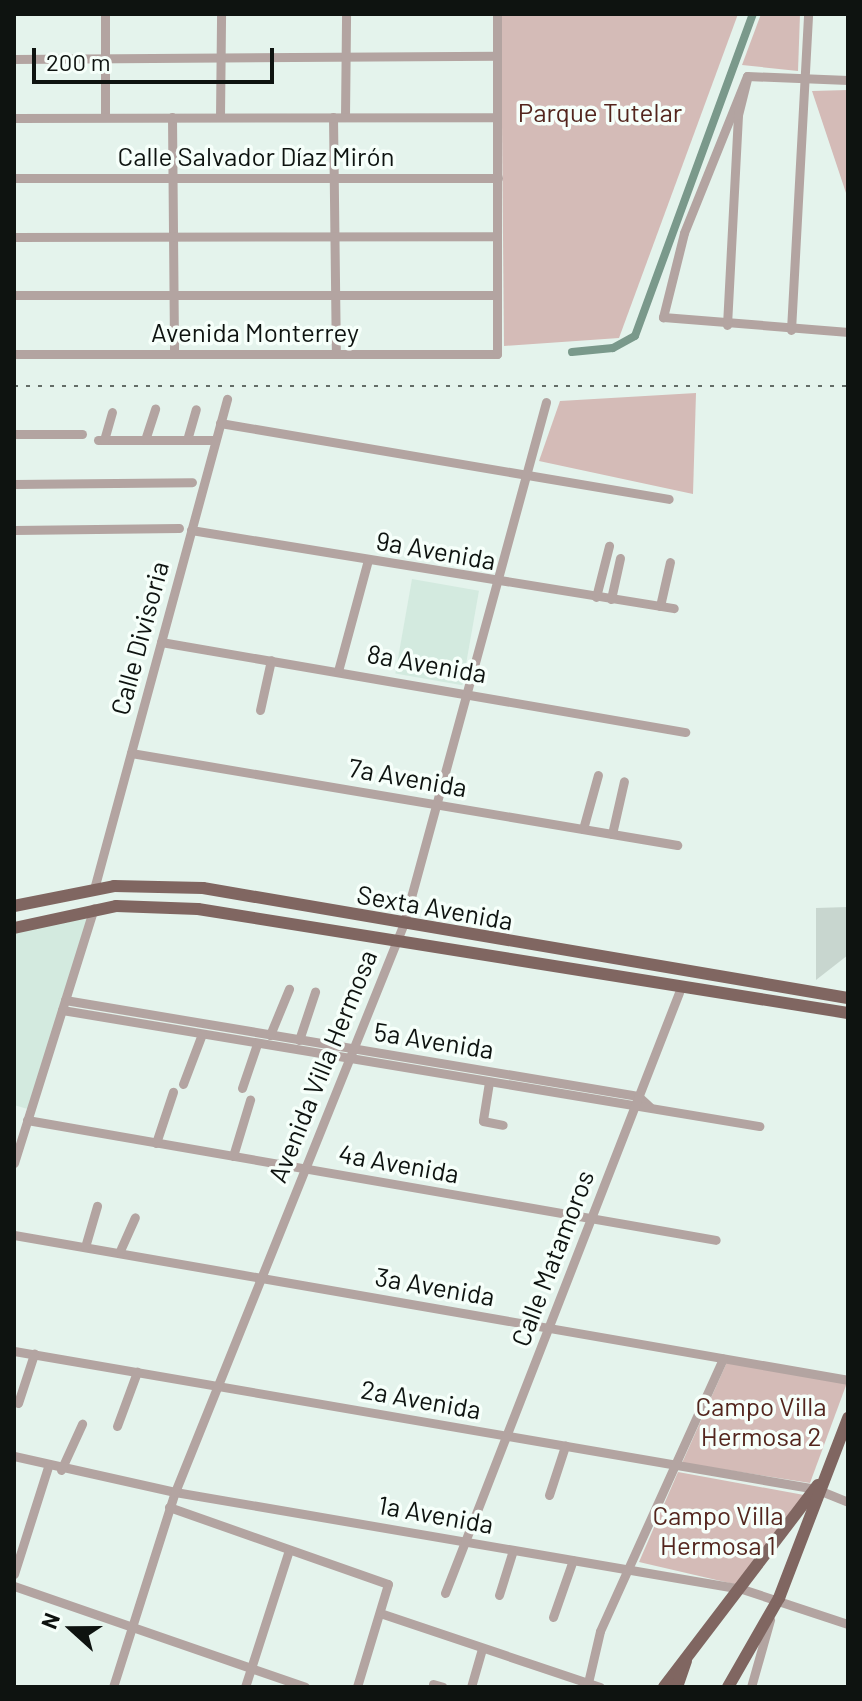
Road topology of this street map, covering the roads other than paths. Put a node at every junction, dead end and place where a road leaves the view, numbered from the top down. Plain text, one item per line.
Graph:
1 (105, 14) edge
2 (221, 14) edge
3 (346, 14) edge
4 (497, 14) edge
5 (808, 14) edge
6 (497, 56) junction
7 (345, 57) junction
8 (105, 58) junction
9 (220, 58) junction
10 (14, 59) edge
11 (747, 76) junction
12 (805, 77) junction
13 (848, 80) edge
14 (105, 117) junction
15 (172, 117) junction
16 (220, 117) junction
17 (333, 117) junction
18 (345, 117) junction
19 (497, 117) junction
20 (14, 118) edge
21 (14, 178) edge
22 (173, 178) junction
23 (334, 178) junction
24 (498, 178) junction
25 (335, 236) junction
26 (497, 236) junction
27 (14, 237) edge
28 (173, 237) junction
29 (14, 295) edge
30 (173, 295) junction
31 (336, 295) junction
32 (497, 295) junction
33 (727, 325) junction
34 (791, 330) junction
35 (848, 332) edge
36 (14, 354) edge
37 (174, 354) junction
38 (336, 354) junction
39 (227, 399) dead end
40 (546, 402) dead end
41 (155, 409) dead end
42 (196, 409) dead end
43 (112, 412) dead end
44 (220, 423) junction
45 (14, 434) edge
46 (82, 434) dead end
47 (145, 440) junction
48 (187, 440) junction
49 (215, 440) junction
50 (525, 471) junction
51 (192, 482) dead end
52 (14, 484) edge
53 (669, 499) dead end
54 (179, 528) dead end
55 (14, 530) edge
56 (191, 530) junction
57 (609, 546) dead end
58 (620, 558) dead end
59 (368, 560) junction
60 (670, 562) dead end
61 (494, 582) junction
62 (596, 597) junction
63 (611, 599) junction
64 (660, 606) junction
65 (674, 608) dead end
66 (161, 642) junction
67 (271, 660) junction
68 (338, 671) junction
69 (465, 691) junction
70 (260, 710) dead end
71 (685, 732) dead end
72 (131, 753) junction
73 (598, 775) dead end
74 (624, 781) dead end
75 (436, 804) junction
76 (583, 829) junction
77 (612, 834) junction
78 (677, 845) dead end
79 (94, 889) junction
80 (14, 906) edge
81 (94, 908) junction
82 (404, 923) junction
83 (14, 928) edge
84 (395, 941) junction
85 (289, 989) dead end
86 (680, 990) junction
87 (315, 992) dead end
88 (848, 998) edge
89 (65, 1000) junction
90 (62, 1010) junction
91 (848, 1013) edge
92 (164, 1022) junction
93 (209, 1032) junction
94 (270, 1035) junction
95 (299, 1040) junction
96 (257, 1044) junction
97 (351, 1048) junction
98 (347, 1059) junction
99 (492, 1072) junction
100 (183, 1084) dead end
101 (489, 1084) junction
102 (242, 1088) dead end
103 (173, 1092) dead end
104 (638, 1096) junction
105 (250, 1100) dead end
106 (650, 1107) junction
107 (634, 1110) junction
108 (27, 1120) junction
109 (503, 1125) dead end
110 (759, 1126) dead end
111 (156, 1143) junction
112 (233, 1156) junction
113 (14, 1163) edge
114 (304, 1168) junction
115 (97, 1206) dead end
116 (135, 1217) dead end
117 (591, 1218) junction
118 (14, 1235) edge
119 (716, 1240) dead end
120 (85, 1247) junction
121 (119, 1253) junction
122 (261, 1278) junction
123 (548, 1328) junction
124 (14, 1351) edge
125 (34, 1354) junction
126 (723, 1358) junction
127 (137, 1372) junction
128 (848, 1380) edge
129 (219, 1386) junction
130 (18, 1403) dead end
131 (848, 1418) edge
132 (82, 1424) dead end
133 (117, 1426) dead end
134 (506, 1436) junction
135 (565, 1446) junction
136 (14, 1456) edge
137 (674, 1465) junction
138 (48, 1467) junction
139 (61, 1470) junction
140 (818, 1490) junction
141 (175, 1492) junction
142 (549, 1495) dead end
143 (848, 1502) edge
144 (169, 1507) junction
145 (465, 1541) junction
146 (289, 1550) junction
147 (513, 1550) junction
148 (573, 1560) junction
149 (627, 1569) junction
150 (14, 1574) edge
151 (14, 1586) edge
152 (742, 1589) junction
153 (445, 1593) dead end
154 (499, 1595) dead end
155 (777, 1602) junction
156 (380, 1613) junction
157 (553, 1617) dead end
158 (848, 1624) edge
159 (131, 1627) junction
160 (481, 1651) junction
161 (689, 1654) junction
162 (251, 1668) junction
163 (588, 1685) edge
164 (113, 1687) edge
165 (245, 1687) edge
166 (305, 1687) edge
167 (357, 1687) edge
168 (471, 1687) edge
169 (600, 1687) edge
170 (664, 1687) edge
171 (677, 1687) edge
172 (728, 1687) edge
173 (751, 1687) edge

1 - 8 street
2 - 9 street
3 - 7 street
4 - 6 street
5 - 12 street
6 - 7 street
6 - 19 street
7 - 9 street
7 - 18 street
8 - 9 street
8 - 10 street
8 - 14 street
9 - 16 street
11 - 12 street
11 - 33 street
11 - 33 street
12 - 13 street
12 - 34 street
14 - 15 street
14 - 20 street
15 - 16 street
15 - 22 street
16 - 17 street
17 - 18 street
17 - 23 street
18 - 19 street
19 - 24 street
21 - 22 street, Calle Salvador Díaz Mirón
22 - 23 street, Calle Salvador Díaz Mirón
22 - 28 street
23 - 24 street, Calle Salvador Díaz Mirón
23 - 25 street
24 - 26 street
25 - 26 street
25 - 28 street
25 - 31 street
26 - 32 street
27 - 28 street
28 - 30 street
29 - 30 street
30 - 31 street
30 - 37 street
31 - 32 street
31 - 38 street
32 - 38 street, Avenida Monterrey
33 - 34 street
34 - 35 street
36 - 37 street, Avenida Monterrey
37 - 38 street, Avenida Monterrey
39 - 44 street, Calle Divisoria
40 - 50 street, Avenida Villa Hermosa
41 - 47 street
42 - 48 street
43 - 47 street
44 - 49 street, Calle Divisoria
44 - 50 street
45 - 46 street
47 - 48 street
48 - 49 street
49 - 56 street, Calle Divisoria
50 - 53 street
50 - 61 street, Avenida Villa Hermosa
51 - 52 street
54 - 55 street
56 - 59 street, 9a Avenida
56 - 66 street, Calle Divisoria
57 - 62 street
58 - 63 street
59 - 61 street, 9a Avenida
59 - 68 street
60 - 64 street
61 - 62 street, 9a Avenida
61 - 69 street, Avenida Villa Hermosa
62 - 63 street, 9a Avenida
63 - 64 street, 9a Avenida
64 - 65 street, 9a Avenida
66 - 67 street, 8a Avenida
66 - 72 street, Calle Divisoria
67 - 68 street, 8a Avenida
67 - 70 street
68 - 69 street, 8a Avenida
69 - 71 street, 8a Avenida
69 - 75 street, Avenida Villa Hermosa
72 - 75 street, 7a Avenida
72 - 79 street, Calle Divisoria
73 - 76 street
74 - 77 street
75 - 76 street, 7a Avenida
75 - 82 street, Avenida Villa Hermosa
76 - 77 street, 7a Avenida
77 - 78 street, 7a Avenida
79 - 80 main road, Sexta Avenida
79 - 82 main road, Sexta Avenida
81 - 83 main road, Sexta Avenida
81 - 84 main road, Sexta Avenida
81 - 89 street
82 - 84 street, Avenida Villa Hermosa
82 - 88 main road, Sexta Avenida
84 - 86 main road, Sexta Avenida
84 - 97 street, Avenida Villa Hermosa
85 - 94 street
86 - 91 main road, Sexta Avenida
86 - 104 street, Calle Matamoros
87 - 95 street
89 - 90 street
89 - 92 street, 5a Avenida
90 - 92 street, 5a Avenida
90 - 108 street
92 - 93 street, 5a Avenida
93 - 94 street, 5a Avenida
93 - 96 street, 5a Avenida
93 - 100 street
94 - 95 street, 5a Avenida
95 - 97 street, 5a Avenida
96 - 98 street, 5a Avenida
96 - 102 street
97 - 98 street, Avenida Villa Hermosa
97 - 99 street, 5a Avenida
98 - 101 street, 5a Avenida
98 - 114 street, Avenida Villa Hermosa
99 - 101 street
99 - 104 street, 5a Avenida
101 - 107 street, 5a Avenida
101 - 109 street
103 - 111 street
104 - 106 street
104 - 107 street, Calle Matamoros
105 - 112 street
106 - 107 street, 5a Avenida
106 - 110 street, 5a Avenida
107 - 117 street, Calle Matamoros
108 - 111 street, 4a Avenida
108 - 113 street
111 - 112 street, 4a Avenida
112 - 114 street, 4a Avenida
114 - 117 street, 4a Avenida
114 - 122 street, Avenida Villa Hermosa
115 - 120 street
116 - 121 street
117 - 119 street, 4a Avenida
117 - 123 street, Calle Matamoros
118 - 120 street, 3a Avenida
120 - 121 street, 3a Avenida
121 - 122 street, 3a Avenida
122 - 123 street, 3a Avenida
122 - 129 street, Avenida Villa Hermosa
123 - 126 street, 3a Avenida
123 - 134 street, Calle Matamoros
124 - 125 street, 2a Avenida
125 - 127 street, 2a Avenida
125 - 130 street
126 - 128 street, 3a Avenida
126 - 137 street
127 - 129 street, 2a Avenida
127 - 133 street
129 - 134 street, 2a Avenida
129 - 141 street, Avenida Villa Hermosa
131 - 140 main road
132 - 139 street
134 - 135 street, 2a Avenida
134 - 145 street, Calle Matamoros
135 - 137 street, 2a Avenida
135 - 142 street
136 - 138 street, 1a Avenida
137 - 140 street, 2a Avenida
137 - 149 street
138 - 139 street, 1a Avenida
138 - 150 street
139 - 141 street, 1a Avenida
140 - 143 street, 2a Avenida
140 - 152 main road
140 - 155 main road
141 - 144 street, Avenida Villa Hermosa
141 - 145 street, 1a Avenida
144 - 146 street
144 - 159 street, Avenida Villa Hermosa
145 - 147 street, 1a Avenida
145 - 153 street, Calle Matamoros
146 - 156 street
146 - 162 street
147 - 148 street, 1a Avenida
147 - 154 street
148 - 149 street, 1a Avenida
148 - 157 street
149 - 152 street, 1a Avenida
149 - 163 street
151 - 159 street
152 - 155 street, 1a Avenida
152 - 161 main road
155 - 158 street, 1a Avenida
155 - 172 main road
155 - 173 street
156 - 160 street
156 - 167 street
159 - 162 street
159 - 164 street, Avenida Villa Hermosa
160 - 163 street
160 - 168 street
161 - 170 main road
161 - 171 main road
162 - 165 street
162 - 166 street
163 - 169 street

